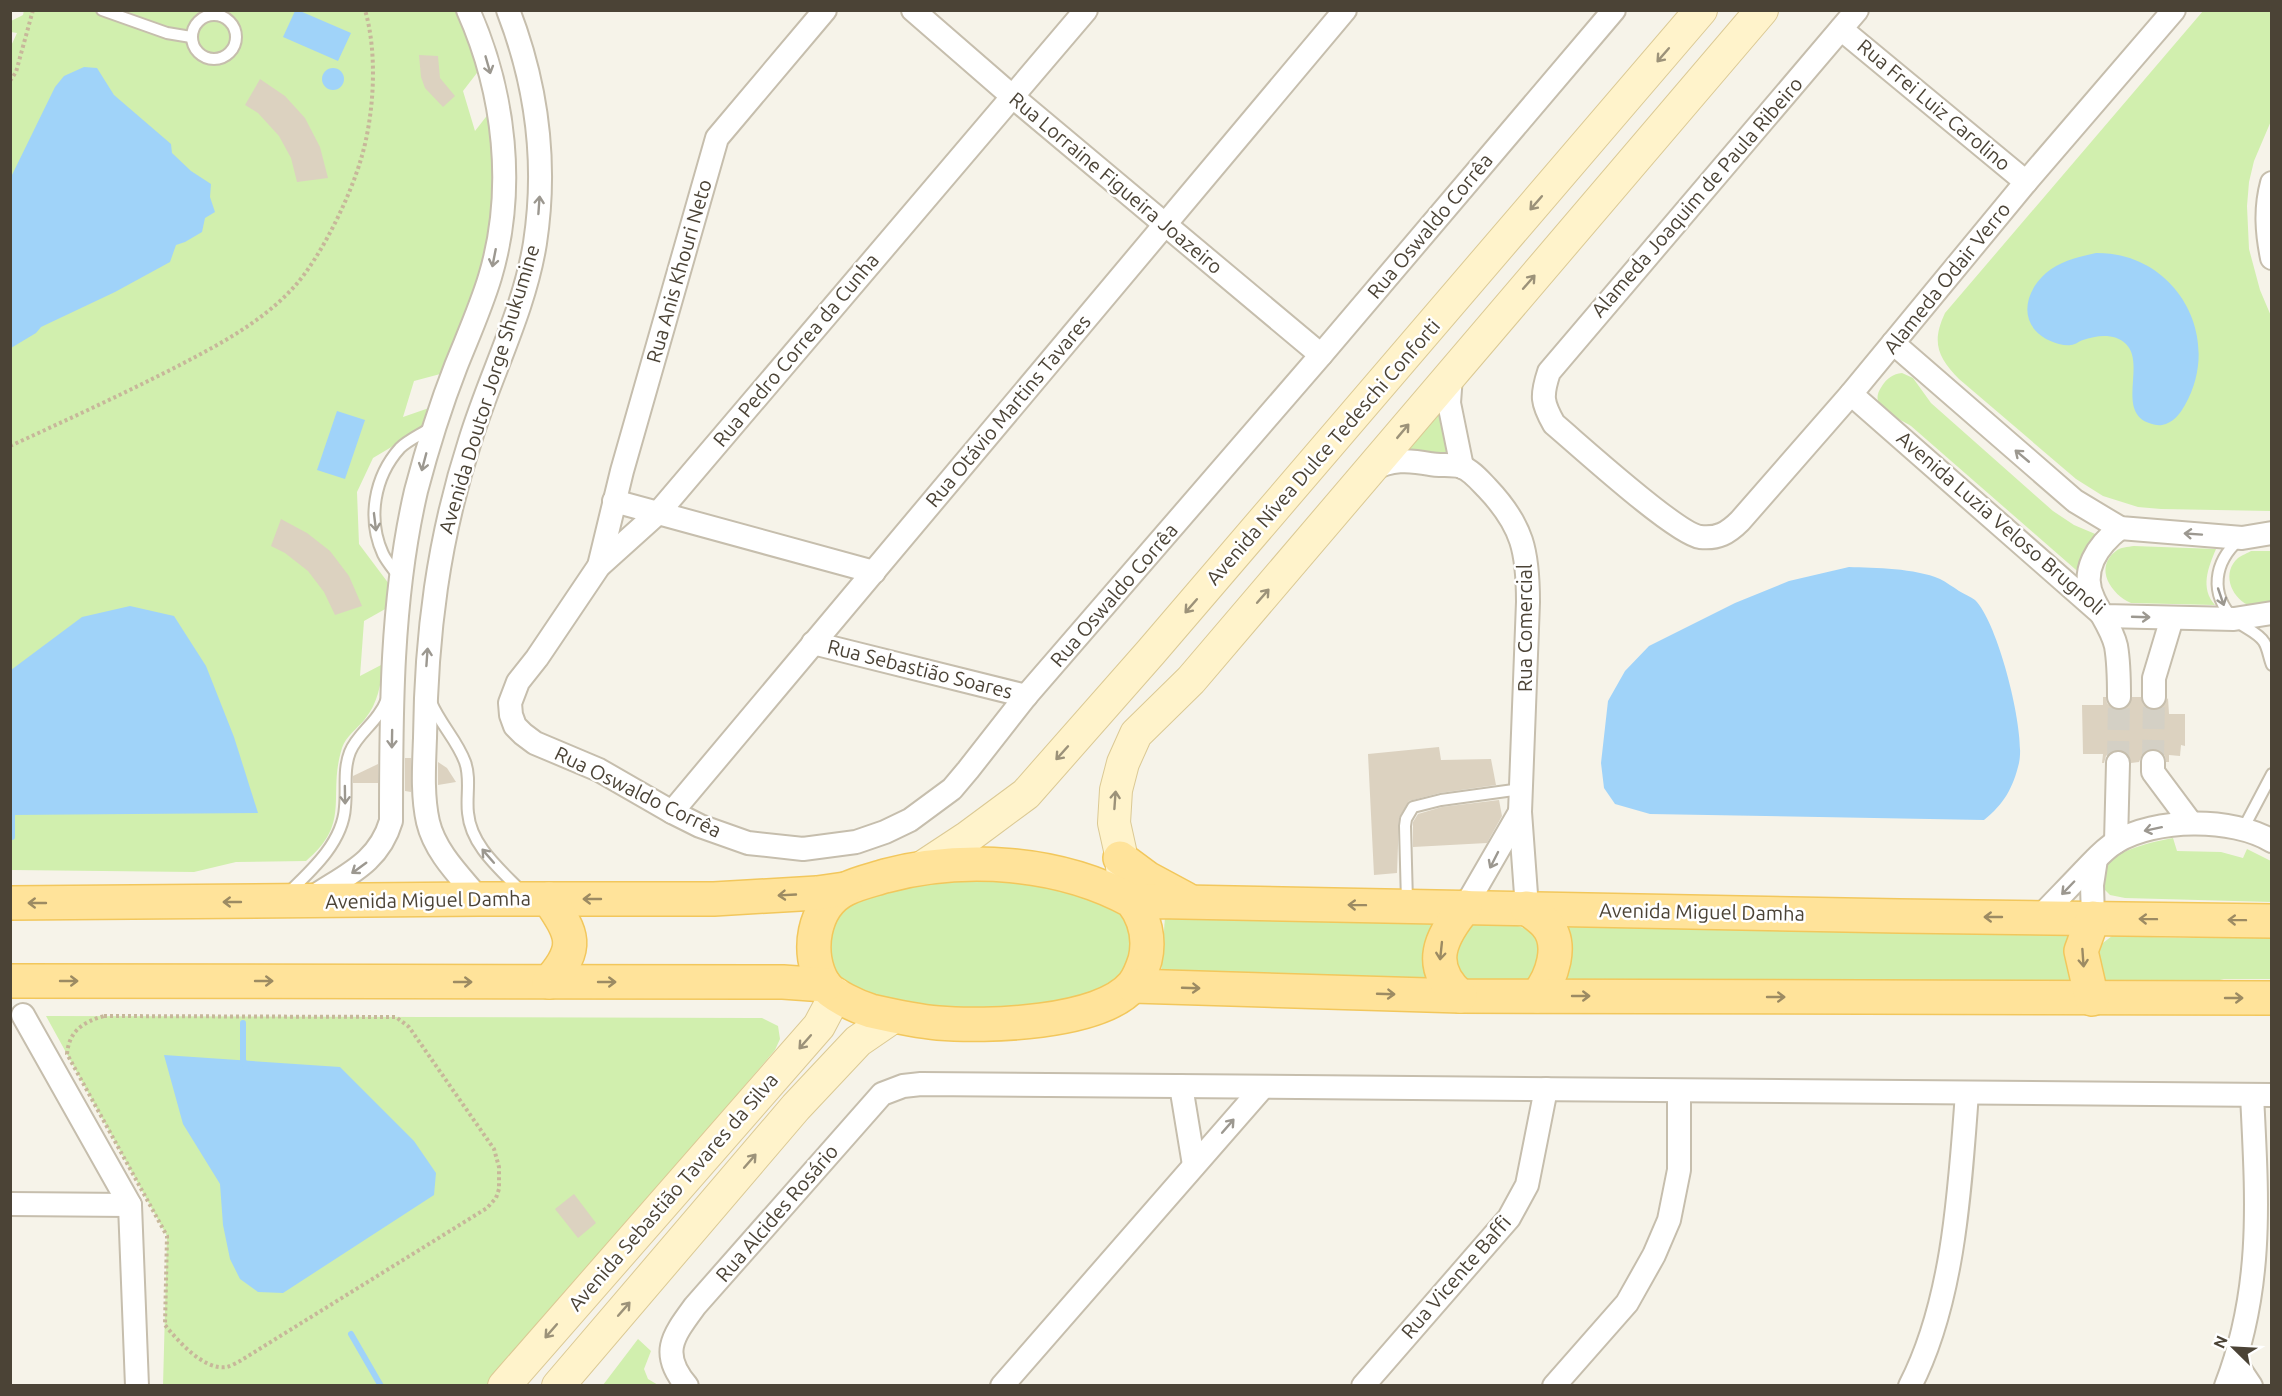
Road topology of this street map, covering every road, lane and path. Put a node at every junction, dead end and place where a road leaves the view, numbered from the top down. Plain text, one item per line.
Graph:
1 (33, 10) edge
2 (102, 10) edge
3 (365, 10) edge
4 (468, 10) edge
5 (508, 10) edge
6 (825, 10) edge
7 (913, 10) edge
8 (1086, 10) edge
9 (1345, 10) edge
10 (1701, 10) edge
11 (1762, 10) edge
12 (1857, 10) edge
13 (2174, 10) edge
14 (1613, 11) edge
15 (1841, 29) junction
16 (191, 37) junction
17 (10, 81) edge
18 (1013, 97) junction
19 (541, 176) junction
20 (505, 177) junction
21 (2026, 182) junction
22 (2271, 183) edge
23 (1166, 224) junction
24 (2271, 258) edge
25 (1893, 343) junction
26 (1321, 355) junction
27 (1450, 375) junction
28 (1851, 394) junction
29 (434, 426) junction
30 (10, 446) edge
31 (1462, 467) junction
32 (1372, 470) junction
33 (614, 501) junction
34 (414, 506) junction
35 (659, 512) junction
36 (449, 515) junction
37 (2120, 528) junction
38 (2271, 533) edge
39 (1714, 537) joint
40 (2241, 538) junction
41 (599, 566) junction
42 (874, 572) junction
43 (402, 582) junction
44 (2271, 614) edge
45 (2104, 616) junction
46 (2172, 618) junction
47 (2234, 619) junction
48 (813, 643) junction
49 (2271, 665) edge
50 (393, 688) junction
51 (425, 690) junction
52 (513, 693) joint
53 (1026, 696) junction
54 (2119, 697) tunnel mouth
55 (2154, 697) tunnel mouth
56 (2271, 774) edge
57 (1521, 789) junction
58 (672, 812) junction
59 (1520, 812) junction
60 (391, 821) junction
61 (428, 822) junction
62 (2191, 823) junction
63 (2243, 829) junction
64 (2271, 841) edge
65 (2116, 842) junction
66 (1120, 858) junction
67 (2096, 860) junction
68 (921, 868) junction
69 (845, 889) junction
70 (479, 898) junction
71 (538, 899) junction
72 (1129, 899) junction
73 (1190, 901) junction
74 (293, 902) junction
75 (10, 903) edge
76 (1407, 906) junction
77 (1466, 907) junction
78 (1527, 908) junction
79 (2040, 917) junction
80 (2093, 918) junction
81 (2271, 921) edge
82 (10, 981) edge
83 (549, 982) junction
84 (1133, 986) junction
85 (830, 989) junction
86 (1460, 996) junction
87 (1537, 996) junction
88 (2271, 998) edge
89 (2091, 999) junction
90 (23, 1015) dead end
91 (893, 1017) junction
92 (1181, 1086) junction
93 (1263, 1087) junction
94 (1546, 1089) junction
95 (1679, 1090) junction
96 (1967, 1093) junction
97 (2262, 1095) edge
98 (1194, 1165) junction
99 (10, 1204) edge
100 (130, 1205) junction
101 (240, 1361) joint
102 (2235, 1362) junction
103 (137, 1386) edge
104 (504, 1386) edge
105 (558, 1386) edge
106 (687, 1386) edge
107 (1002, 1386) edge
108 (1363, 1386) edge
109 (1554, 1386) edge
110 (1910, 1386) edge
111 (2226, 1386) edge
112 (2251, 1386) edge

1 - 17 path
2 - 16 lane
3 - 30 path
4 -> 20 street, Avenida Doutor Jorge Shukumine
5 - 19 street, Avenida Doutor Jorge Shukumine
6 - 33 street, Rua Anis Khouri Neto
7 - 18 street, Rua Lorraine Figueira Joazeiro
8 - 18 street, Rua Pedro Correa da Cunha
9 - 23 street, Rua Otávio Martins Tavares
10 -> 68 main road, Avenida Nívea Dulce Tedeschi Conforti
27 -> 11 main road
12 - 15 street, Alameda Joaquim de Paula Ribeiro
13 - 21 street, Alameda Odair Verro
14 - 26 street, Rua Oswaldo Corrêa
15 - 21 street, Rua Frei Luiz Carolino
15 - 39 street, Alameda Joaquim de Paula Ribeiro
16 - 16 lane
18 - 23 street, Rua Lorraine Figueira Joazeiro
18 - 35 street, Rua Pedro Correa da Cunha
19 - 20 street
36 -> 19 street, Avenida Doutor Jorge Shukumine
20 -> 29 street, Avenida Doutor Jorge Shukumine
21 - 25 street, Alameda Odair Verro
22 - 24 street
23 - 26 street, Rua Lorraine Figueira Joazeiro
23 - 42 street, Rua Otávio Martins Tavares
25 - 28 street, Alameda Odair Verro
37 -> 25 street
26 - 53 street, Rua Oswaldo Corrêa
27 - 31 street
32 -> 27 main road
28 - 39 street, Alameda Odair Verro
28 - 45 street, Avenida Luzia Veloso Brugnoli
29 -> 34 street, Avenida Doutor Jorge Shukumine
29 -> 43 lane
31 - 32 street
31 - 57 street, Rua Comercial
66 -> 32 main road
33 - 35 street
33 - 41 street, Rua Anis Khouri Neto
34 - 36 street
34 - 43 street, Avenida Doutor Jorge Shukumine
35 - 41 street, Rua Pedro Correa da Cunha
35 - 42 street
51 -> 36 street, Avenida Doutor Jorge Shukumine
40 -> 37 street
37 - 45 street
38 - 40 street
40 -> 47 lane
41 - 52 street, Rua Pedro Correa da Cunha
42 - 48 street, Rua Otávio Martins Tavares
43 - 50 street, Avenida Doutor Jorge Shukumine
44 - 47 street, Avenida Luzia Veloso Brugnoli
45 -> 46 street, Avenida Luzia Veloso Brugnoli
45 - 54 street
46 - 47 street, Avenida Luzia Veloso Brugnoli
46 - 55 street
47 - 49 lane
48 - 53 street, Rua Sebastião Soares
48 - 58 street, Rua Otávio Martins Tavares
50 - 51 street
50 -> 60 street, Avenida Doutor Jorge Shukumine
50 -> 74 lane
51 - 61 street, Avenida Doutor Jorge Shukumine
71 -> 51 lane
52 - 58 street, Rua Oswaldo Corrêa
53 - 58 street, Rua Oswaldo Corrêa
56 - 63 lane
57 - 59 street, Rua Comercial
57 - 76 lane
59 -> 77 street, Rua Comercial
59 - 78 street, Rua Comercial
60 - 61 street
60 -> 74 street, Avenida Doutor Jorge Shukumine
61 - 70 street, Avenida Doutor Jorge Shukumine
62 - 63 street
62 -> 65 street
62 - 65 street
63 - 64 street
65 - 67 street
66 - 72 main road
66 - 73 main road
67 -> 79 street
67 - 80 street
68 - 69 main road, Avenida Miguel Damha
68 - 72 main road, Avenida Miguel Damha
69 -> 71 main road, Avenida Miguel Damha
69 - 85 main road
70 - 71 main road, Avenida Miguel Damha
70 - 74 main road, Avenida Miguel Damha
71 - 83 main road
72 - 73 main road, Avenida Miguel Damha
72 - 84 main road
76 -> 73 main road, Avenida Miguel Damha
74 -> 75 main road, Avenida Miguel Damha
76 - 77 main road, Avenida Miguel Damha
77 - 78 main road, Avenida Miguel Damha
77 -> 86 main road
79 -> 78 main road, Avenida Miguel Damha
78 - 87 main road
79 - 80 main road, Avenida Miguel Damha
81 -> 80 main road, Avenida Miguel Damha
80 -> 89 main road
82 -> 83 main road
83 -> 85 main road
84 -> 86 main road
84 - 91 main road
85 - 91 main road
85 -> 104 main road, Avenida Sebastião Tavares da Silva
86 - 87 main road
87 -> 89 main road
89 -> 88 main road
90 - 100 street
105 -> 91 main road, Avenida Sebastião Tavares da Silva
92 - 93 street
92 - 98 street
92 - 106 street, Rua Alcides Rosário
93 - 94 street
98 -> 93 street
94 - 95 street
94 - 108 street, Rua Vicente Baffi
95 - 96 street
95 - 109 street
96 - 97 street
96 - 110 street
97 - 102 street
98 - 107 street
99 - 100 street
100 - 103 street
101 - 101 path
102 - 111 street
102 - 112 street

